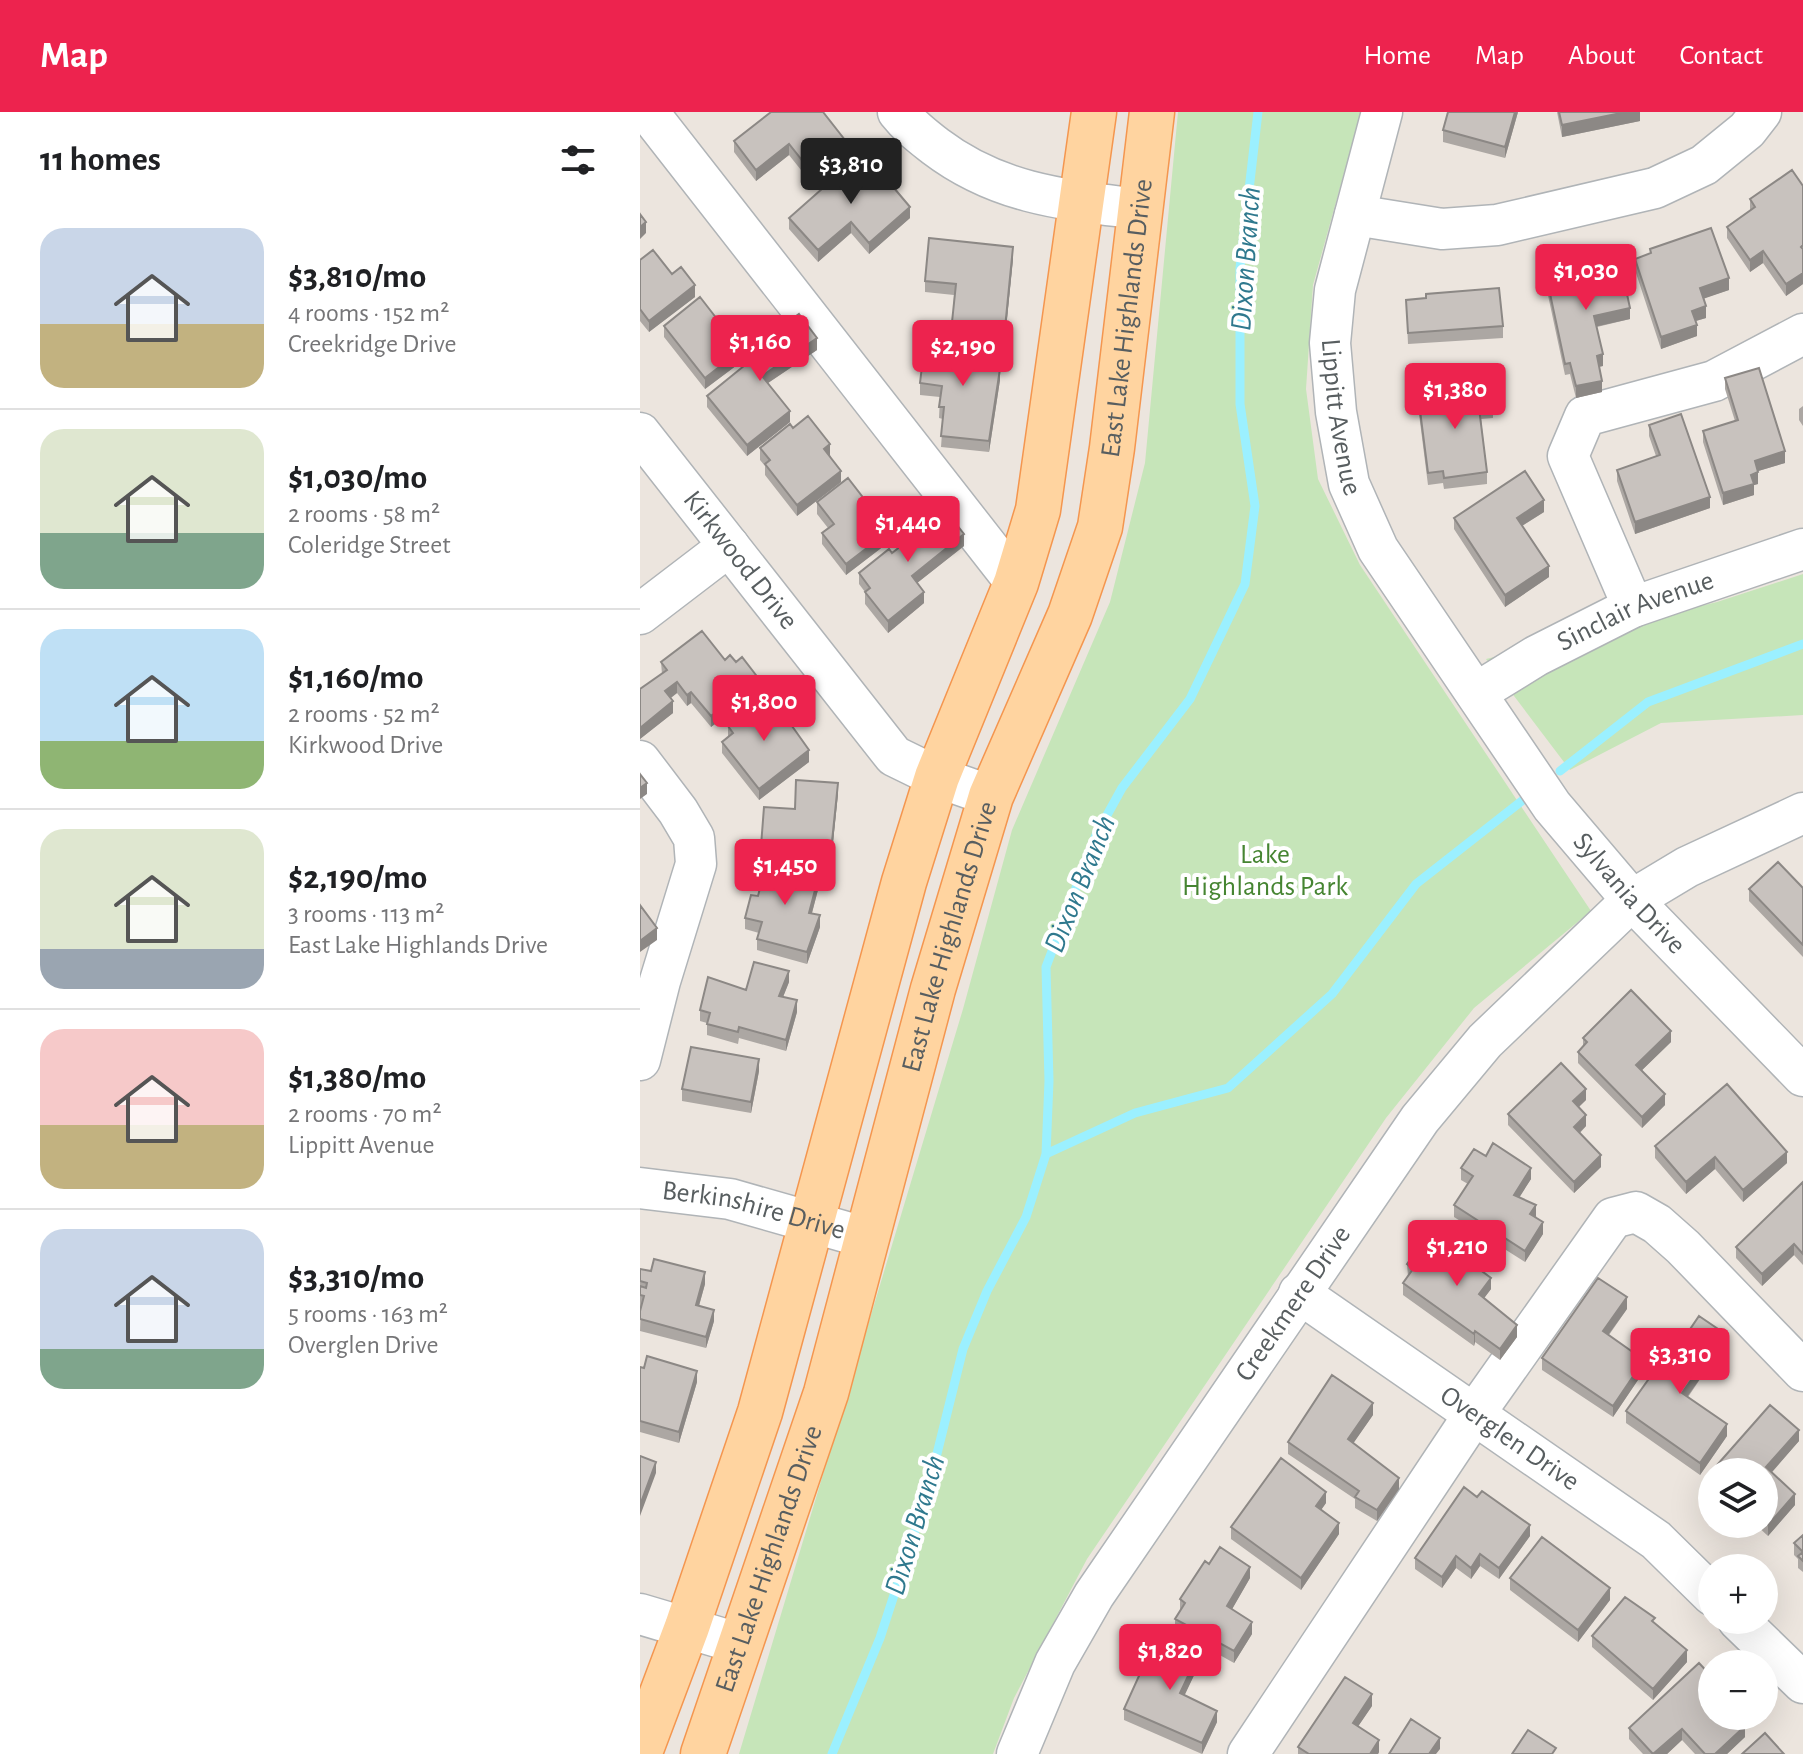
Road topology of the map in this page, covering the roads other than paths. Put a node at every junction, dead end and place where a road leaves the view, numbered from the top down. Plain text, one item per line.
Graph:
1 (648, 112) edge
2 (898, 112) edge
3 (1094, 112) edge
4 (1152, 112) edge
5 (1382, 112) edge
6 (1761, 112) edge
7 (1083, 202) junction
8 (1141, 209) junction
9 (1355, 215) junction
10 (1803, 334) edge
11 (640, 433) edge
12 (729, 546) junction
13 (1803, 549) edge
14 (1016, 583) junction
15 (1633, 607) junction
16 (640, 614) edge
17 (1476, 693) junction
18 (640, 761) edge
19 (937, 777) junction
20 (991, 796) junction
21 (1803, 813) edge
22 (1632, 900) junction
23 (650, 981) edge
24 (640, 1060) edge
25 (1803, 1076) edge
26 (640, 1188) edge
27 (812, 1221) junction
28 (867, 1238) junction
29 (1299, 1293) junction
30 (1803, 1371) edge
31 (1475, 1413) junction
32 (1698, 1581) edge
33 (640, 1614) edge
34 (687, 1627) junction
35 (1752, 1634) edge
36 (741, 1644) junction
37 (1803, 1683) edge
38 (1029, 1750) edge
39 (640, 1752) edge
40 (703, 1754) edge
41 (1248, 1754) edge

1 - 14 street
2 - 7 street
3 - 7 main road, East Lake Highlands Drive
4 - 8 main road, East Lake Highlands Drive
5 - 9 street, Lippitt Avenue
6 - 9 street
7 - 8 street
7 - 14 main road, East Lake Highlands Drive
8 - 20 main road, East Lake Highlands Drive
9 - 17 street, Lippitt Avenue
10 - 15 street
11 - 12 street, Kirkwood Drive
12 - 16 street
12 - 19 street, Kirkwood Drive
13 - 15 street, Sinclair Avenue
14 - 19 main road, East Lake Highlands Drive
15 - 17 street, Sinclair Avenue
17 - 22 street, Sylvania Drive
18 - 23 street
19 - 20 street, Kirkwood Drive
19 - 27 main road, East Lake Highlands Drive
20 - 28 main road, East Lake Highlands Drive
21 - 22 street, Creekmere Drive
22 - 25 street, Sylvania Drive
22 - 29 street, Creekmere Drive
23 - 24 street
26 - 27 street, Berkinshire Drive
27 - 28 street, Berkinshire Drive
27 - 34 main road, East Lake Highlands Drive
28 - 36 main road, East Lake Highlands Drive
29 - 31 street, Overglen Drive
29 - 38 street, Creekmere Drive
30 - 31 street
31 - 32 street, Overglen Drive
31 - 41 street
33 - 34 street
34 - 36 street
34 - 39 main road, East Lake Highlands Drive
35 - 37 street
36 - 40 main road, East Lake Highlands Drive

